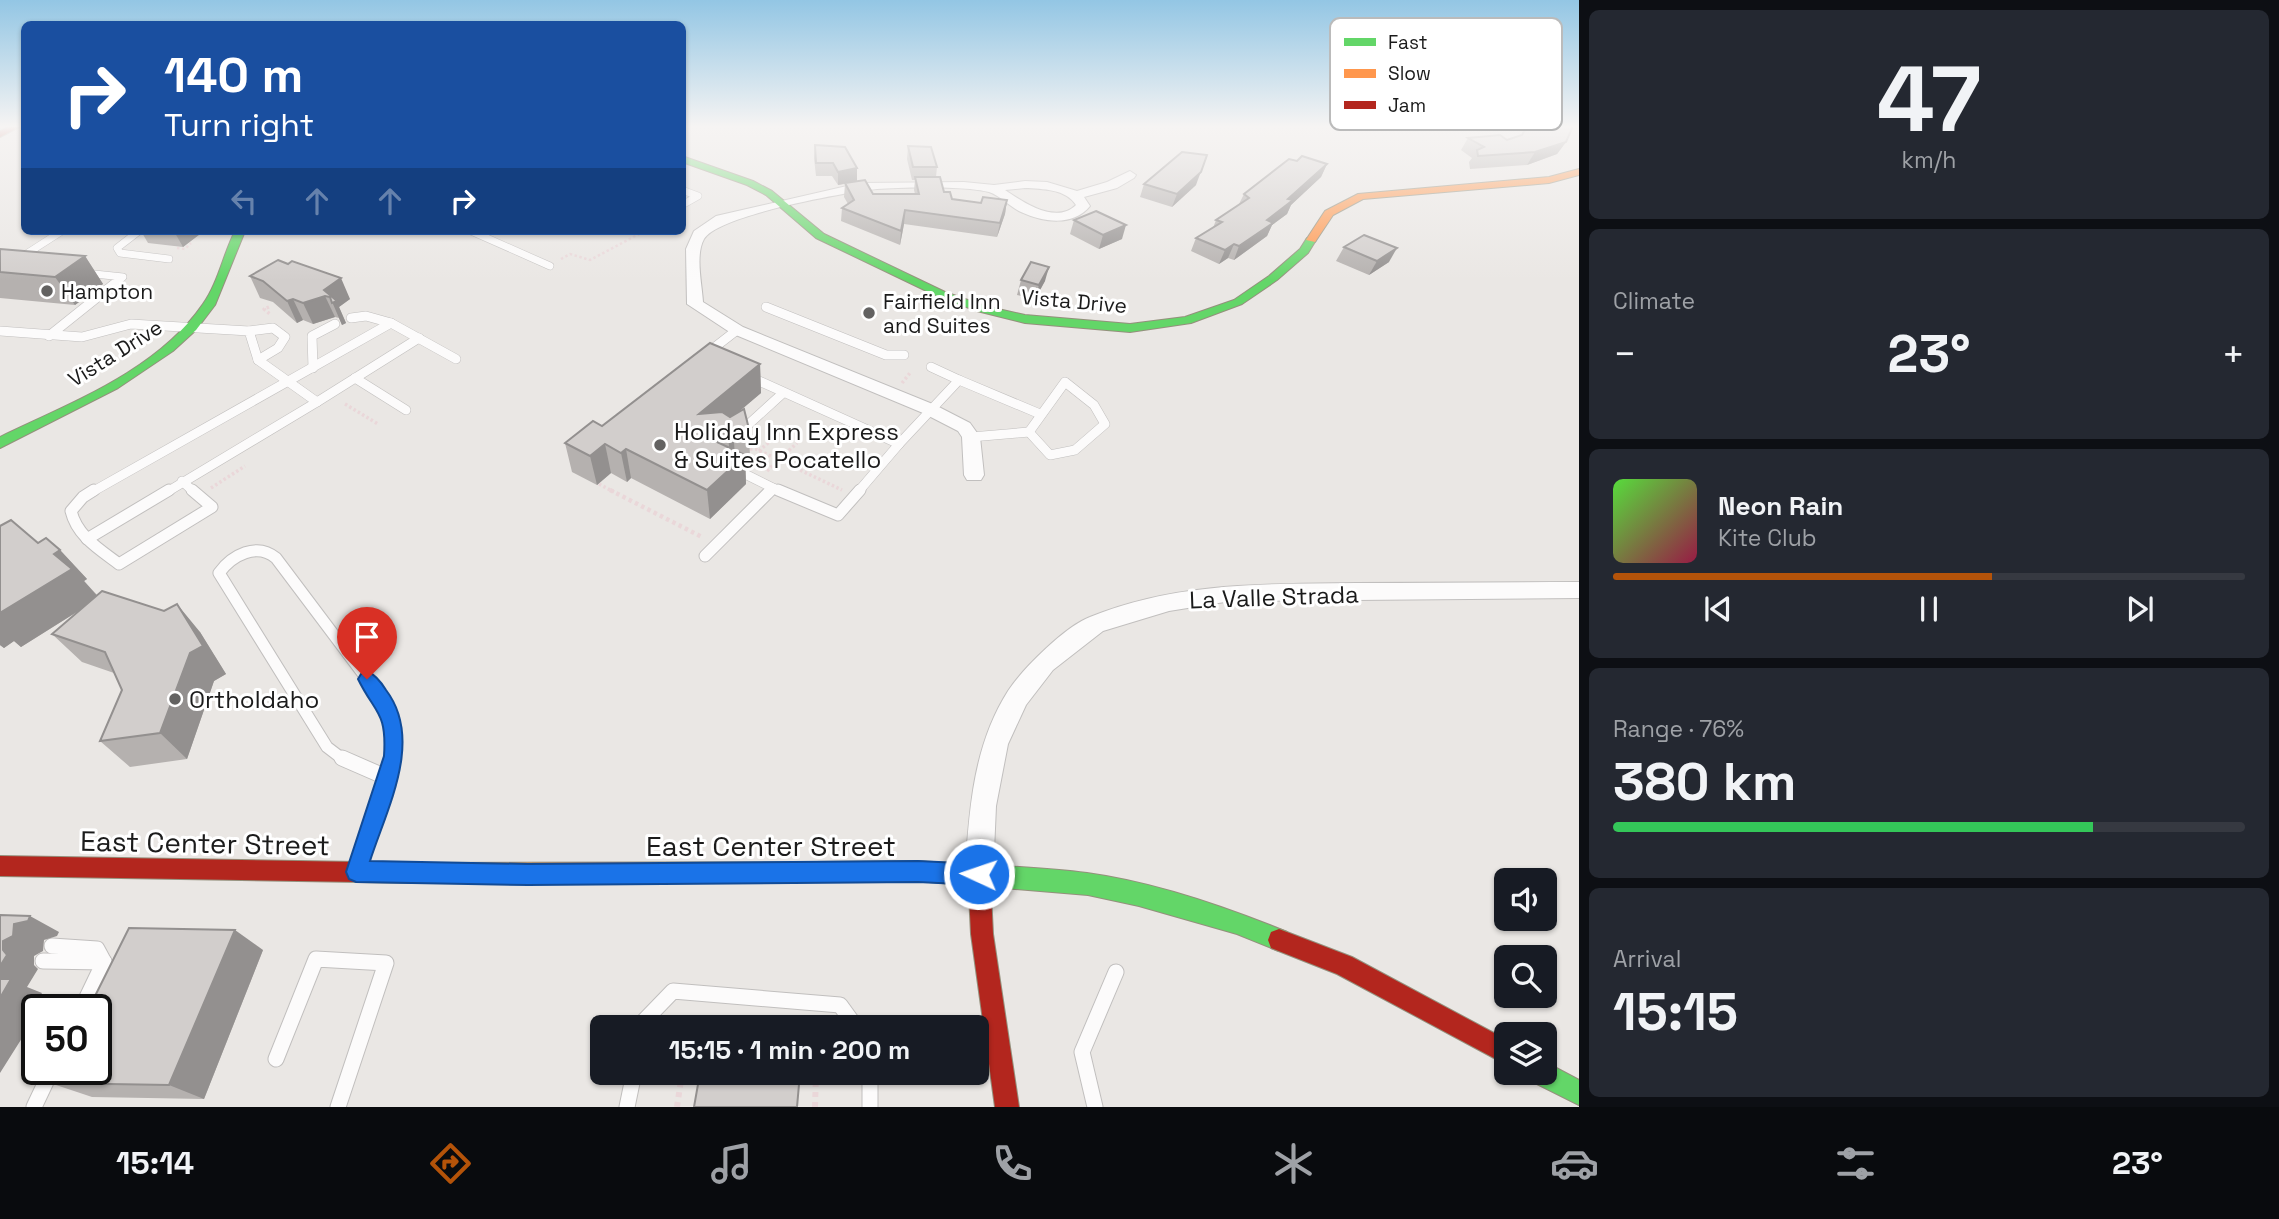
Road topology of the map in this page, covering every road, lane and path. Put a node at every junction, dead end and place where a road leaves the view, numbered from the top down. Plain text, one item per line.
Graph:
1 (732, 178) edge
2 (1125, 178) edge
3 (1558, 178) edge
4 (994, 190) junction
5 (686, 192) edge
6 (1076, 195) junction
7 (686, 203) edge
8 (783, 204) junction
9 (56, 235) edge
10 (134, 235) edge
11 (238, 235) edge
12 (481, 235) edge
13 (634, 235) edge
14 (169, 259) dead end
15 (553, 264) joint
16 (22, 267) edge
17 (73, 272) edge
18 (766, 307) dead end
19 (351, 318) dead end
20 (391, 323) junction
21 (335, 324) dead end
22 (193, 326) junction
23 (737, 330) junction
24 (0, 331) edge
25 (249, 331) junction
26 (49, 336) junction
27 (419, 338) junction
28 (904, 355) dead end
29 (456, 359) dead end
30 (258, 360) junction
31 (715, 360) edge
32 (931, 367) dead end
33 (313, 368) junction
34 (738, 371) edge
35 (355, 378) junction
36 (959, 380) junction
37 (288, 381) junction
38 (783, 393) junction
39 (317, 401) junction
40 (929, 409) junction
41 (335, 410) dead end
42 (406, 410) dead end
43 (1040, 414) junction
44 (378, 424) dead end
45 (1029, 432) junction
46 (778, 433) dead end
47 (971, 437) junction
48 (0, 443) edge
49 (797, 443) dead end
50 (732, 444) joint
51 (899, 444) junction
52 (759, 451) junction
53 (254, 460) dead end
54 (777, 461) junction
55 (736, 464) edge
56 (974, 475) dead end
57 (227, 479) dead end
58 (182, 481) junction
59 (600, 484) dead end
60 (773, 488) junction
61 (843, 490) dead end
62 (710, 530) dead end
63 (87, 539) junction
64 (705, 556) dead end
65 (1579, 590) edge
66 (388, 778) junction
67 (0, 866) edge
68 (356, 872) junction
69 (979, 874) junction
70 (52, 946) dead end
71 (43, 961) dead end
72 (104, 962) junction
73 (1116, 972) dead end
74 (89, 994) edge
75 (650, 1015) edge
76 (848, 1015) edge
77 (1494, 1046) edge
78 (276, 1059) dead end
79 (1557, 1081) edge
80 (44, 1085) edge
81 (632, 1085) edge
82 (680, 1085) edge
83 (816, 1085) edge
84 (870, 1085) edge
85 (1579, 1093) edge
86 (34, 1107) edge
87 (338, 1107) edge
88 (627, 1107) edge
89 (677, 1107) edge
90 (815, 1107) edge
91 (870, 1107) edge
92 (1007, 1107) edge
93 (1095, 1107) edge

1 - 8 main road, Vista Drive
2 - 6 street
3 - 8 main road, Vista Drive
4 - 6 street
4 - 6 street
4 - 8 street
5 - 7 lane
8 - 23 street
9 - 16 lane
10 - 14 lane
11 - 22 main road, Vista Drive
12 - 15 lane
13 - 15 path
17 - 26 lane
18 - 28 lane
19 - 20 lane
20 - 27 lane
20 - 33 lane
21 - 33 lane
22 - 25 lane
22 - 26 lane
22 - 48 main road, Vista Drive
23 - 31 lane
23 - 40 street
24 - 26 lane
25 - 30 lane
25 - 30 lane
27 - 29 lane
27 - 35 lane
30 - 37 lane
32 - 36 lane
33 - 37 lane
34 - 38 lane
35 - 39 lane
35 - 42 lane
36 - 40 lane
36 - 43 lane
37 - 39 lane
37 - 63 lane
38 - 50 lane
38 - 51 lane
39 - 58 lane
40 - 47 street
40 - 51 lane
41 - 44 path
43 - 45 lane
43 - 45 lane
45 - 47 lane
46 - 52 path
47 - 56 street
49 - 54 path
50 - 52 path
51 - 60 lane
52 - 54 path
53 - 57 path
54 - 61 path
55 - 60 lane
58 - 63 lane
58 - 63 lane
59 - 62 path
60 - 64 lane
65 - 69 street, La Valle Strada
66 - 66 lane
66 - 68 lane
67 - 68 main road, East Center Street
68 - 69 main road, East Center Street
69 - 77 main road, East Center Street
69 - 92 main road
70 - 72 lane
71 - 72 lane
72 - 74 lane
73 - 93 lane
75 - 76 lane
78 - 87 lane
79 - 85 main road
80 - 86 lane
81 - 88 lane
82 - 89 path
83 - 90 path
84 - 91 lane

